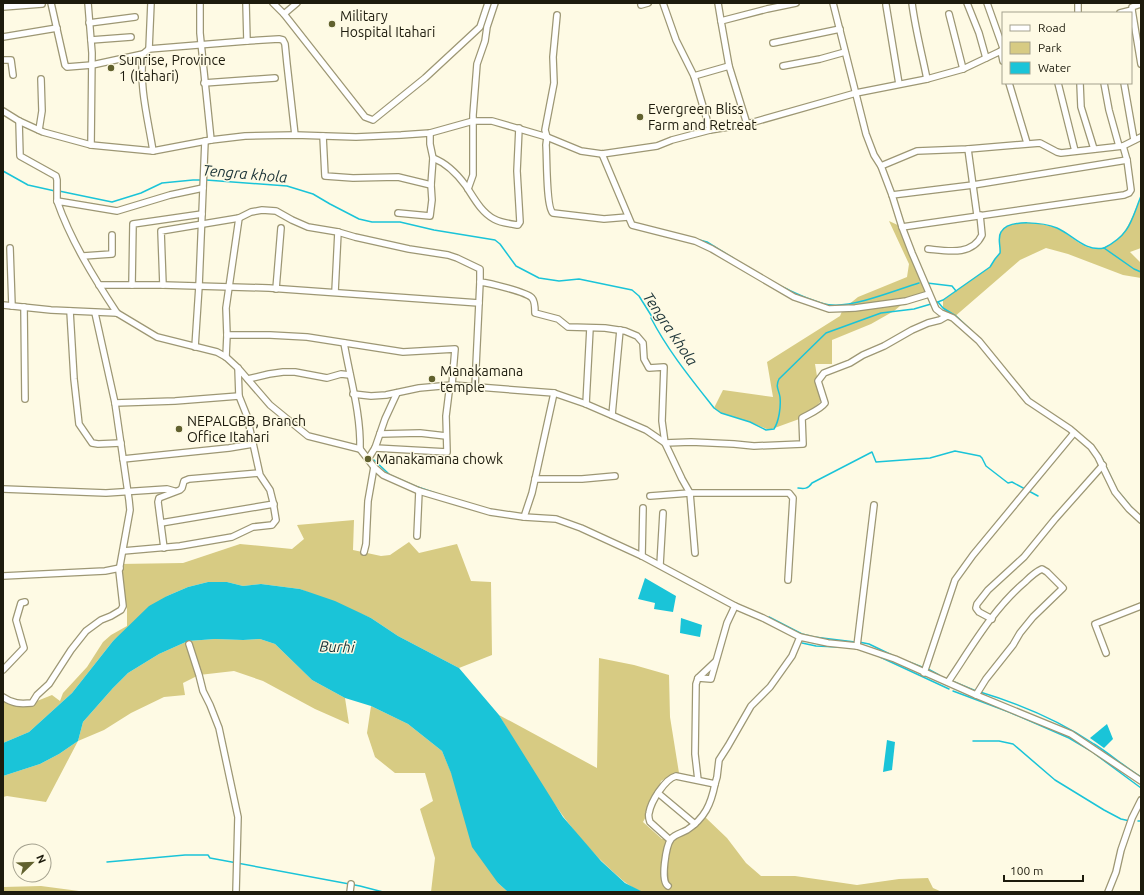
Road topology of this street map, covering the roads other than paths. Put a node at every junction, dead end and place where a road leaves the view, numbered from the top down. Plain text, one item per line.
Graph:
1 (51, 3) edge
2 (88, 3) edge
3 (151, 3) edge
4 (200, 3) edge
5 (246, 3) edge
6 (273, 3) edge
7 (297, 3) edge
8 (488, 3) edge
9 (495, 3) edge
10 (648, 3) edge
11 (663, 3) edge
12 (718, 3) edge
13 (796, 3) edge
14 (833, 3) edge
15 (912, 3) edge
16 (967, 3) edge
17 (987, 3) edge
18 (42, 4) edge
19 (1141, 4) edge
20 (641, 5) dead end
21 (886, 5) dead end
22 (3, 8) edge
23 (1132, 10) junction
24 (1124, 12) edge
25 (284, 14) junction
26 (949, 14) dead end
27 (558, 15) dead end
28 (135, 17) dead end
29 (721, 21) junction
30 (90, 23) junction
31 (57, 28) junction
32 (840, 29) junction
33 (3, 37) edge
34 (131, 37) dead end
35 (91, 40) junction
36 (247, 42) junction
37 (773, 43) dead end
38 (201, 46) junction
39 (149, 49) junction
40 (1002, 50) edge
41 (845, 52) junction
42 (143, 54) junction
43 (986, 58) junction
44 (3, 60) edge
45 (1141, 64) edge
46 (92, 65) junction
47 (729, 66) junction
48 (783, 66) dead end
49 (963, 69) junction
50 (13, 75) dead end
51 (694, 76) junction
52 (274, 78) dead end
53 (41, 79) dead end
54 (927, 79) junction
55 (204, 83) junction
56 (899, 84) junction
57 (1009, 84) edge
58 (1058, 84) edge
59 (1080, 84) edge
60 (1104, 84) edge
61 (1124, 84) edge
62 (856, 93) junction
63 (3, 111) edge
64 (473, 121) junction
65 (19, 122) junction
66 (747, 124) junction
67 (519, 128) junction
68 (39, 130) junction
69 (710, 130) junction
70 (430, 133) junction
71 (295, 135) junction
72 (323, 136) junction
73 (548, 137) junction
74 (1141, 137) edge
75 (208, 140) junction
76 (1134, 140) junction
77 (1027, 143) junction
78 (91, 145) junction
79 (1121, 146) junction
80 (968, 149) junction
81 (1094, 149) junction
82 (153, 151) junction
83 (1075, 151) junction
84 (602, 154) junction
85 (433, 158) junction
86 (1127, 160) junction
87 (881, 166) junction
88 (431, 185) junction
89 (973, 185) junction
90 (203, 188) junction
91 (468, 189) junction
92 (892, 195) junction
93 (57, 199) junction
94 (398, 213) dead end
95 (202, 214) junction
96 (978, 215) junction
97 (628, 217) junction
98 (238, 218) junction
99 (202, 224) junction
100 (902, 227) junction
101 (282, 228) dead end
102 (338, 232) junction
103 (112, 235) dead end
104 (10, 248) dead end
105 (928, 249) dead end
106 (83, 256) junction
107 (480, 282) junction
108 (132, 285) junction
109 (163, 285) junction
110 (99, 286) junction
111 (199, 286) junction
112 (229, 286) junction
113 (276, 288) junction
114 (335, 292) junction
115 (929, 294) junction
116 (479, 303) junction
117 (3, 304) edge
118 (12, 306) junction
119 (24, 307) junction
120 (70, 311) junction
121 (95, 313) junction
122 (117, 313) junction
123 (947, 316) junction
124 (590, 328) junction
125 (620, 330) junction
126 (227, 335) junction
127 (344, 343) junction
128 (195, 347) junction
129 (226, 357) junction
130 (238, 368) junction
131 (350, 375) junction
132 (248, 379) junction
133 (452, 385) junction
134 (475, 387) junction
135 (397, 393) junction
136 (554, 393) junction
137 (353, 394) junction
138 (238, 396) junction
139 (25, 399) dead end
140 (115, 404) junction
141 (586, 404) junction
142 (612, 415) junction
143 (1074, 433) junction
144 (380, 434) junction
145 (446, 436) junction
146 (120, 443) junction
147 (254, 444) junction
148 (665, 444) junction
149 (375, 448) junction
150 (360, 449) junction
151 (123, 459) junction
152 (368, 459) junction
153 (1103, 465) junction
154 (374, 467) junction
155 (259, 472) junction
156 (615, 476) dead end
157 (535, 479) junction
158 (3, 489) edge
159 (174, 491) junction
160 (419, 491) junction
161 (127, 492) junction
162 (690, 493) junction
163 (650, 496) dead end
164 (274, 504) junction
165 (874, 505) dead end
166 (643, 508) dead end
167 (663, 513) dead end
168 (524, 517) junction
169 (1141, 520) edge
170 (161, 523) junction
171 (417, 536) dead end
172 (164, 548) junction
173 (122, 551) junction
174 (364, 552) dead end
175 (695, 553) dead end
176 (642, 556) junction
177 (660, 565) junction
178 (120, 568) junction
179 (3, 576) edge
180 (788, 580) dead end
181 (25, 602) dead end
182 (735, 606) junction
183 (1141, 606) edge
184 (992, 619) junction
185 (800, 637) junction
186 (858, 643) junction
187 (188, 644) dead end
188 (1106, 653) dead end
189 (716, 662) junction
190 (3, 670) edge
191 (924, 673) junction
192 (698, 678) junction
193 (948, 682) junction
194 (976, 695) junction
195 (3, 698) edge
196 (698, 780) junction
197 (1141, 781) edge
198 (715, 784) junction
199 (658, 793) junction
200 (1141, 800) edge
201 (694, 824) junction
202 (670, 840) junction
203 (351, 884) dead end
204 (668, 886) dead end
205 (236, 892) edge
206 (350, 892) edge
207 (1108, 892) edge

1 - 31 street
2 - 30 street
3 - 39 street
4 - 38 street
5 - 36 street
6 - 25 street
7 - 25 street
8 - 25 street
9 - 64 street
10 - 20 street
11 - 51 street
12 - 29 street
13 - 29 street
14 - 32 street
15 - 54 street
16 - 43 street
17 - 40 street
18 - 22 street
19 - 23 street
21 - 56 street
23 - 24 street
23 - 45 street
26 - 49 street
27 - 73 street
28 - 30 street
29 - 47 street
30 - 35 street
31 - 33 street
31 - 46 street
32 - 37 street
32 - 41 street
34 - 35 street
35 - 46 street
36 - 38 street
36 - 71 street
38 - 39 street
38 - 55 street
39 - 42 street
40 - 43 street
41 - 48 street
41 - 62 street
42 - 46 street
42 - 82 street
43 - 49 street
44 - 50 street
46 - 78 street
47 - 51 street
47 - 66 street
49 - 54 street
51 - 69 street
52 - 55 street
53 - 68 street
54 - 56 street
55 - 75 street
56 - 62 street
57 - 77 street
58 - 83 street
59 - 81 street
60 - 79 street
61 - 76 street
62 - 66 street
62 - 87 street
63 - 65 street
64 - 67 street
64 - 70 street
64 - 91 street
65 - 68 street
65 - 93 street
66 - 69 street
67 - 73 street
67 - 91 street
68 - 78 street
69 - 84 street
70 - 72 street
70 - 85 street
71 - 72 street
71 - 75 street
72 - 88 street
73 - 84 street
73 - 97 street
74 - 76 street
75 - 82 street
75 - 90 street
76 - 79 street
77 - 80 street
77 - 83 street
78 - 82 street
79 - 81 street
79 - 86 street
80 - 87 street
80 - 89 street
81 - 83 street
84 - 97 street
85 - 88 street
85 - 91 street
86 - 89 street
86 - 96 street
87 - 92 street
88 - 94 street
89 - 92 street
89 - 96 street
90 - 93 street
90 - 95 street
92 - 100 street
93 - 106 street
95 - 99 street
95 - 108 street
96 - 100 street
96 - 105 street
97 - 115 street
98 - 99 street
98 - 102 street
98 - 112 street
99 - 109 street
99 - 111 street
100 - 115 street
101 - 113 street
102 - 107 street
102 - 114 street
103 - 106 street
104 - 118 street
106 - 110 street
107 - 116 street
107 - 124 street
108 - 109 street
108 - 110 street
109 - 111 street
110 - 122 street
111 - 112 street
111 - 128 street
112 - 113 street
112 - 126 street
113 - 114 street
114 - 116 street
115 - 123 street
116 - 134 street
117 - 118 street
118 - 119 street
119 - 120 street
119 - 139 street
120 - 121 street
120 - 146 street
121 - 122 street
121 - 140 street
122 - 128 street
123 - 143 street
123 - 148 street
124 - 125 street
124 - 141 street
125 - 142 street
125 - 148 street
126 - 127 street
126 - 129 street
127 - 131 street
127 - 133 street
128 - 129 street
129 - 130 street
130 - 132 street
130 - 138 street
131 - 132 street
131 - 137 street
132 - 150 street
133 - 134 street
133 - 135 street
133 - 145 street
134 - 136 street
135 - 137 street
135 - 144 street
136 - 141 street
136 - 157 street
137 - 150 street
138 - 140 street
138 - 147 street
140 - 146 street
141 - 142 street
142 - 148 street
143 - 153 street
143 - 191 street
144 - 145 street
144 - 149 street
145 - 149 street
146 - 151 street
147 - 151 street
147 - 155 street
148 - 162 street
149 - 152 street
150 - 152 street
151 - 161 street
152 - 154 street
153 - 169 street
153 - 184 street
154 - 160 street
154 - 174 street
155 - 159 street
155 - 164 street
156 - 157 street
157 - 168 street
158 - 161 street
159 - 161 street
159 - 170 street
160 - 168 street
160 - 171 street
161 - 173 street
162 - 163 street
162 - 175 street
162 - 180 street
164 - 170 street
164 - 172 street
165 - 186 street
166 - 176 street
167 - 177 street
168 - 176 street
170 - 172 street
172 - 173 street
173 - 178 street
176 - 177 street
177 - 182 street
178 - 179 street
178 - 195 street
181 - 190 street
182 - 185 street
182 - 189 street
183 - 188 street
184 - 193 street
184 - 194 street
185 - 186 street
185 - 198 street
186 - 191 street
187 - 205 street
189 - 192 street
189 - 192 street
191 - 193 street
192 - 196 street
193 - 194 street
194 - 197 street
196 - 198 street
196 - 199 street
198 - 201 street
199 - 201 street
199 - 202 street
200 - 207 street
201 - 202 street
202 - 204 street
203 - 206 street

